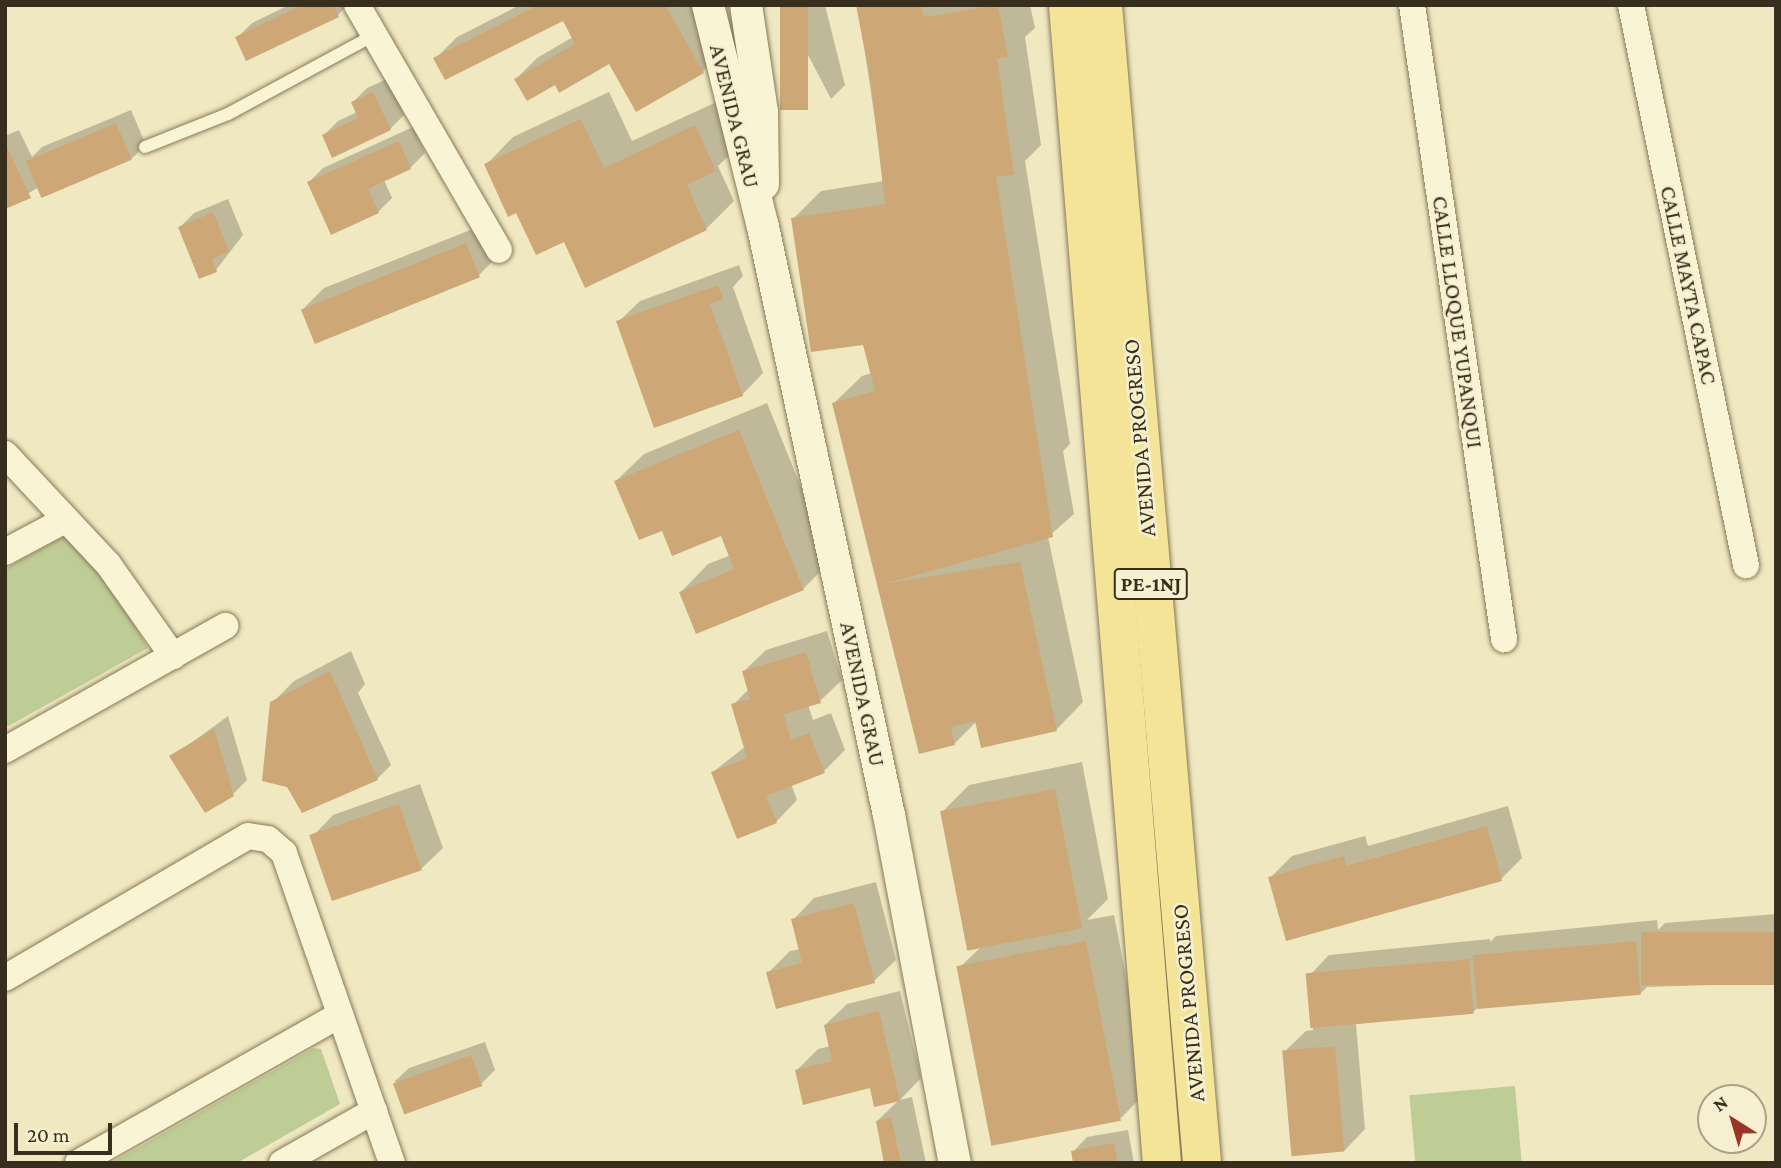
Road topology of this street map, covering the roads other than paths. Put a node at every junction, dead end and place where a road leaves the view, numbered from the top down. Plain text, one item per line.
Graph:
1 (357, 5) edge
2 (708, 5) edge
3 (746, 5) edge
4 (1068, 5) edge
5 (1103, 5) edge
6 (1412, 5) edge
7 (1631, 5) edge
8 (374, 35) junction
9 (145, 148) dead end
10 (763, 227) junction
11 (499, 250) dead end
12 (5, 454) edge
13 (65, 520) junction
14 (5, 552) edge
15 (1746, 565) dead end
16 (225, 626) dead end
17 (1504, 639) dead end
18 (173, 656) junction
19 (5, 750) edge
20 (5, 978) edge
21 (340, 1015) junction
22 (374, 1111) junction
23 (78, 1163) edge
24 (282, 1163) edge
25 (392, 1163) edge
26 (955, 1163) edge
27 (1163, 1163) edge
28 (1202, 1163) edge

1 - 8 street
2 - 10 street, AVENIDA GRAU
3 - 10 street, AVENIDA GRAU
4 - 27 main road, AVENIDA PROGRESO / PE-1NJ
5 - 28 main road, AVENIDA PROGRESO / PE-1NJ
6 - 17 street, CALLE LLOQUE YUPANQUI
7 - 15 street, CALLE MAYTA CAPAC
8 - 9 lane
8 - 11 street
10 - 26 street, AVENIDA GRAU
12 - 13 street
13 - 14 street
13 - 18 street
16 - 18 street
18 - 19 street
20 - 21 street
21 - 22 street
21 - 23 street
22 - 24 street
22 - 25 street

